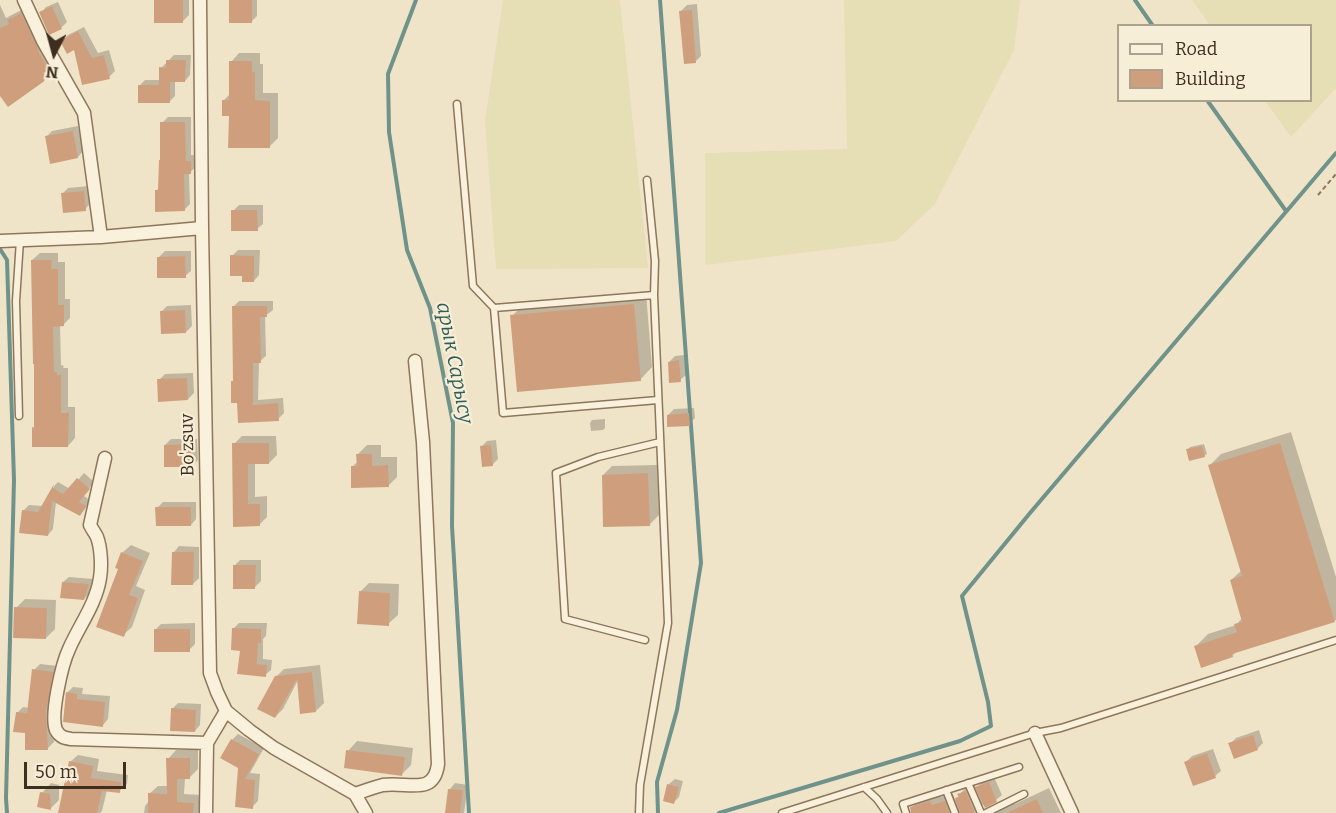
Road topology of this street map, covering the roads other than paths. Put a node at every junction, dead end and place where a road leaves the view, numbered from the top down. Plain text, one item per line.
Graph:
1 (24, 0) edge
2 (200, 0) edge
3 (457, 104) dead end
4 (647, 180) dead end
5 (202, 228) junction
6 (101, 237) junction
7 (10, 241) edge
8 (654, 295) junction
9 (494, 308) junction
10 (415, 361) dead end
11 (658, 400) junction
12 (19, 416) dead end
13 (660, 442) junction
14 (105, 458) dead end
15 (645, 640) dead end
16 (1336, 640) edge
17 (226, 711) junction
18 (1035, 733) junction
19 (207, 744) junction
20 (1019, 767) dead end
21 (968, 783) junction
22 (864, 787) junction
23 (946, 790) junction
24 (356, 794) junction
25 (1024, 794) dead end
26 (206, 813) edge
27 (366, 813) edge
28 (639, 813) edge
29 (782, 813) edge
30 (887, 813) edge
31 (906, 813) edge
32 (955, 813) edge
33 (981, 813) edge
34 (986, 813) edge
35 (1072, 813) edge

1 - 6 street
2 - 5 street, Bo'zsuv
3 - 9 lane
4 - 8 lane
5 - 6 street
5 - 17 street, Bo'zsuv
6 - 7 street
7 - 12 lane
8 - 9 lane
8 - 11 lane
9 - 11 lane
10 - 24 street
11 - 13 lane
13 - 15 lane
13 - 28 lane
14 - 19 street
16 - 18 lane
17 - 19 street
17 - 24 street, Bo'zsuv
18 - 22 lane
18 - 35 street
19 - 26 street
20 - 21 lane
21 - 23 lane
21 - 33 lane
22 - 29 lane
22 - 30 lane
23 - 31 lane
23 - 32 lane
24 - 27 street
25 - 34 lane

